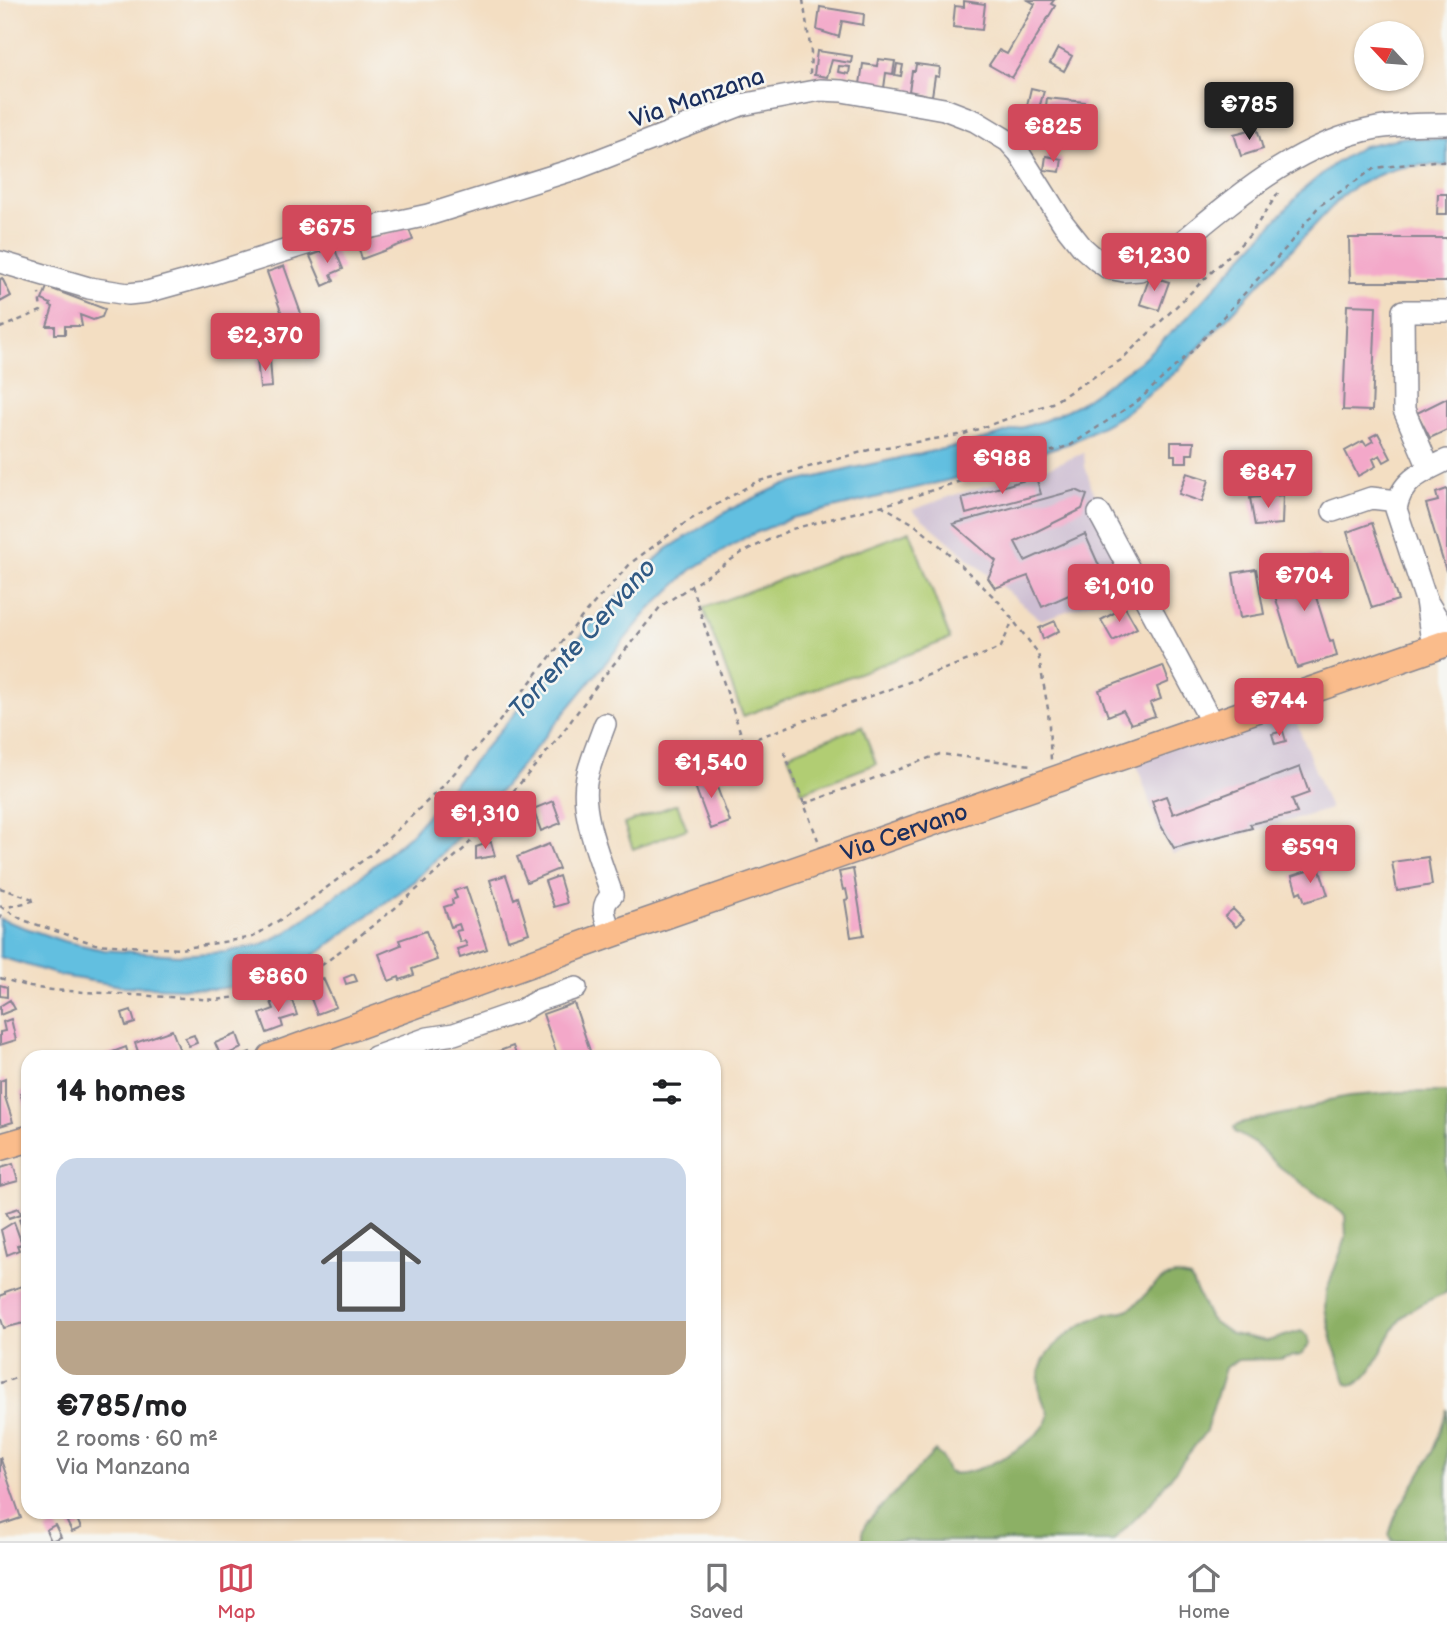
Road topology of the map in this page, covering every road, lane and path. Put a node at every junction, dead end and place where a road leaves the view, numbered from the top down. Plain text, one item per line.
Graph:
1 (803, 0) edge
2 (809, 91) junction
3 (1447, 124) edge
4 (1297, 158) junction
5 (1447, 162) edge
6 (0, 262) edge
7 (46, 276) junction
8 (1447, 311) edge
9 (0, 328) edge
10 (1438, 464) edge
11 (1398, 501) junction
12 (881, 505) junction
13 (1333, 511) dead end
14 (1099, 513) dead end
15 (691, 585) junction
16 (1013, 620) junction
17 (1438, 625) edge
18 (605, 724) dead end
19 (1213, 724) junction
20 (784, 752) dead end
21 (1037, 766) dead end
22 (1050, 768) dead end
23 (804, 804) junction
24 (821, 848) dead end
25 (0, 888) edge
26 (2, 907) edge
27 (0, 919) edge
28 (612, 934) junction
29 (0, 978) edge
30 (576, 988) dead end
31 (362, 1025) junction
32 (291, 1050) edge
33 (371, 1050) edge
34 (394, 1050) edge
35 (21, 1141) edge
36 (0, 1147) edge
37 (21, 1376) edge
38 (0, 1383) edge

1 - 2 path
2 - 4 street, Via Manzana
2 - 7 street, Via Manzana
3 - 4 street, Via Manzana
4 - 26 path
5 - 12 path
6 - 7 street, Via Manzana
7 - 9 path
8 - 10 street
10 - 11 street
11 - 13 street
11 - 17 street
12 - 15 path
12 - 16 path
14 - 19 street
15 - 16 path
15 - 29 path
16 - 22 path
17 - 19 main road, Via Cervano
18 - 28 street
19 - 28 main road, Via Cervano
20 - 23 path
21 - 23 path
23 - 24 path
25 - 26 path
26 - 27 path
28 - 31 main road, Via Cervano
30 - 34 street
31 - 32 main road, Via Cervano
31 - 33 street
35 - 36 main road
37 - 38 path

